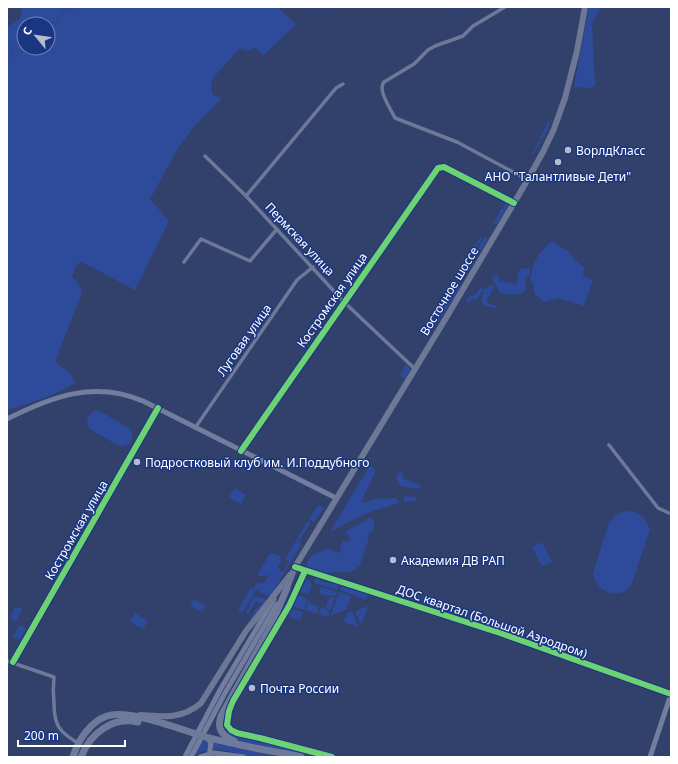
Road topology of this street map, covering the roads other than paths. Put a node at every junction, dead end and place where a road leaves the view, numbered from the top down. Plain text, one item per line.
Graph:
1 (504, 7) edge
2 (585, 7) edge
3 (343, 84) dead end
4 (205, 156) dead end
5 (528, 180) junction
6 (246, 196) junction
7 (514, 203) junction
8 (277, 229) junction
9 (184, 262) dead end
10 (313, 267) junction
11 (344, 302) junction
12 (415, 369) junction
13 (158, 408) junction
14 (7, 419) edge
15 (195, 428) junction
16 (609, 445) dead end
17 (241, 450) junction
18 (336, 498) junction
19 (671, 514) edge
20 (295, 569) junction
21 (305, 571) junction
22 (284, 586) junction
23 (246, 652) junction
24 (7, 661) edge
25 (12, 662) junction
26 (671, 694) edge
27 (108, 716) junction
28 (190, 732) junction
29 (204, 736) junction
30 (78, 743) junction
31 (245, 746) junction
32 (73, 757) edge
33 (81, 757) edge
34 (185, 757) edge
35 (191, 757) edge
36 (200, 757) edge
37 (210, 757) edge
38 (244, 757) edge
39 (299, 757) edge
40 (332, 757) edge
41 (650, 757) edge

1 - 5 street
2 - 5 main road, Восточное шоссе
3 - 6 street
4 - 6 street, Пермская улица
5 - 7 main road, Восточное шоссе
6 - 8 street, Пермская улица
7 - 11 street, Костромская улица
7 - 12 main road, Восточное шоссе
8 - 9 street
8 - 10 street, Пермская улица
10 - 11 street, Пермская улица
10 - 15 street, Луговая улица
11 - 12 street, Пермская улица
11 - 17 street, Костромская улица
12 - 18 main road, Восточное шоссе
13 - 14 street
13 - 15 street
13 - 25 street, Костромская улица
15 - 17 street
16 - 19 street
17 - 18 street
18 - 20 main road, Восточное шоссе
20 - 21 street, ДОС квартал (Большой Аэродром)
20 - 22 main road, Восточное шоссе
21 - 26 street, ДОС квартал (Большой Аэродром)
21 - 40 street
22 - 23 street
22 - 27 main road, Восточное шоссе
22 - 31 highway
23 - 34 street
23 - 35 street
24 - 25 street
25 - 30 street
26 - 41 street
27 - 28 highway
27 - 30 highway
28 - 29 highway
28 - 33 highway
29 - 31 highway
29 - 37 street
30 - 32 highway
31 - 39 highway
36 - 38 street

